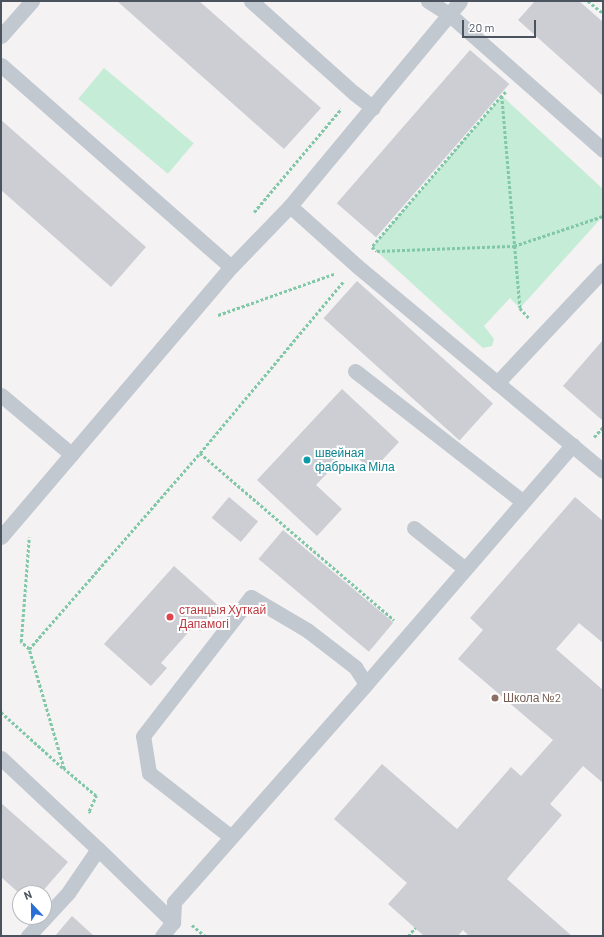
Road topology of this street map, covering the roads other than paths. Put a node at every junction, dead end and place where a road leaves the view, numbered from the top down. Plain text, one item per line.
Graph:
1 (32, 1) edge
2 (250, 1) edge
3 (428, 1) edge
4 (460, 1) edge
5 (450, 15) junction
6 (1, 36) edge
7 (1, 65) edge
8 (373, 108) junction
9 (603, 150) edge
10 (290, 206) junction
11 (231, 267) junction
12 (603, 270) edge
13 (355, 371) dead end
14 (497, 383) junction
15 (1, 395) edge
16 (572, 445) junction
17 (72, 454) junction
18 (603, 471) edge
19 (522, 502) junction
20 (414, 528) dead end
21 (1, 537) edge
22 (464, 568) junction
23 (366, 684) junction
24 (1, 758) edge
25 (231, 837) junction
26 (98, 849) junction
27 (174, 922) junction
28 (28, 936) edge
29 (162, 936) edge

1 - 6 lane
2 - 8 lane
3 - 5 lane
4 - 5 lane
5 - 8 lane
5 - 9 lane
7 - 11 lane
8 - 10 lane
10 - 11 lane
10 - 14 lane
11 - 17 lane
12 - 14 lane
13 - 19 lane
14 - 16 lane
15 - 17 lane
16 - 18 lane
16 - 19 lane
17 - 21 lane
19 - 22 lane
20 - 22 lane
22 - 23 lane
23 - 25 lane
23 - 25 lane
24 - 26 lane
25 - 27 lane
26 - 27 lane
26 - 28 lane
27 - 29 lane

